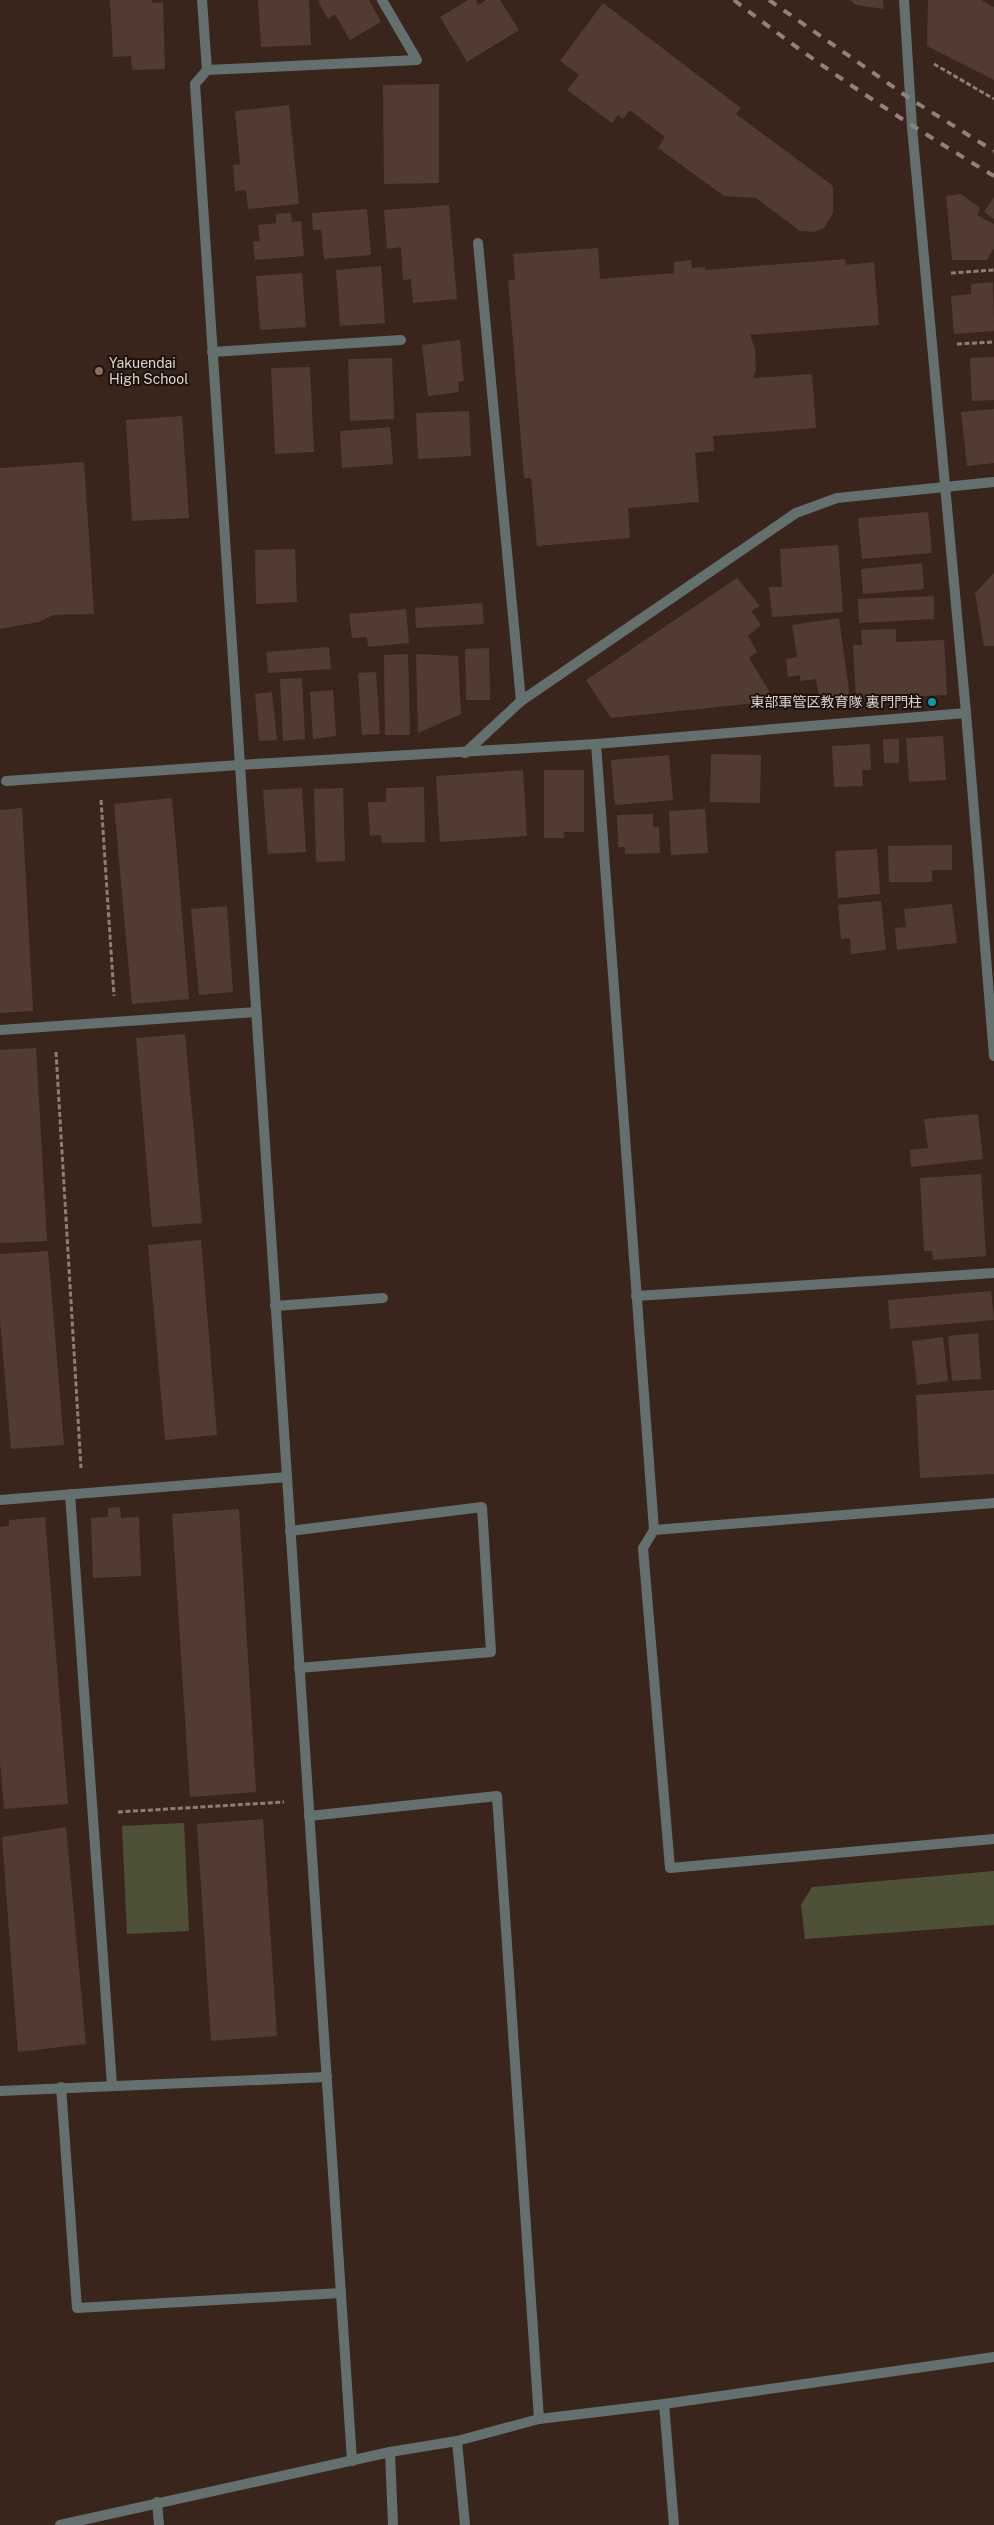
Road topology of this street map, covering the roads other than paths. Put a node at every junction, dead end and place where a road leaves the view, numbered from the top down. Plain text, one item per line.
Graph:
1 (202, 0) edge
2 (382, 0) edge
3 (904, 0) edge
4 (207, 70) junction
5 (478, 242) dead end
6 (401, 340) dead end
7 (212, 352) junction
8 (994, 482) edge
9 (944, 487) junction
10 (521, 701) junction
11 (966, 713) junction
12 (596, 744) junction
13 (464, 752) junction
14 (240, 765) junction
15 (3, 782) edge
16 (256, 1012) junction
17 (0, 1030) edge
18 (994, 1056) edge
19 (994, 1274) edge
20 (636, 1296) junction
21 (383, 1298) dead end
22 (276, 1306) junction
23 (287, 1477) junction
24 (70, 1494) junction
25 (0, 1500) edge
26 (994, 1503) edge
27 (654, 1530) junction
28 (290, 1531) junction
29 (299, 1668) junction
30 (309, 1816) junction
31 (994, 1839) edge
32 (327, 2077) junction
33 (112, 2085) junction
34 (61, 2087) junction
35 (0, 2091) edge
36 (341, 2293) junction
37 (994, 2358) edge
38 (664, 2404) junction
39 (539, 2419) junction
40 (457, 2441) junction
41 (390, 2452) junction
42 (352, 2461) junction
43 (157, 2502) junction
44 (60, 2525) edge
45 (160, 2525) edge
46 (393, 2525) edge
47 (466, 2525) edge
48 (674, 2525) edge

1 - 4 street
2 - 4 street
3 - 9 street
4 - 7 street
5 - 10 street
6 - 7 street
7 - 14 street
8 - 9 street
9 - 10 street
9 - 11 street
10 - 13 street
11 - 12 street
11 - 18 street
12 - 13 street
12 - 20 street
13 - 14 street
14 - 15 street
14 - 16 street
16 - 17 street
16 - 22 street
19 - 20 street
20 - 27 street
21 - 22 street
22 - 23 street
23 - 24 street
23 - 28 street
24 - 25 street
24 - 33 street
26 - 27 street
27 - 31 street
28 - 29 street
28 - 29 street
29 - 30 street
30 - 32 street
30 - 39 street
32 - 33 street
32 - 36 street
33 - 34 street
34 - 35 street
34 - 36 street
36 - 42 street
37 - 38 street
38 - 39 street
38 - 48 street
39 - 40 street
40 - 41 street
40 - 47 street
41 - 42 street
41 - 46 street
42 - 43 street
43 - 44 street
43 - 45 street

